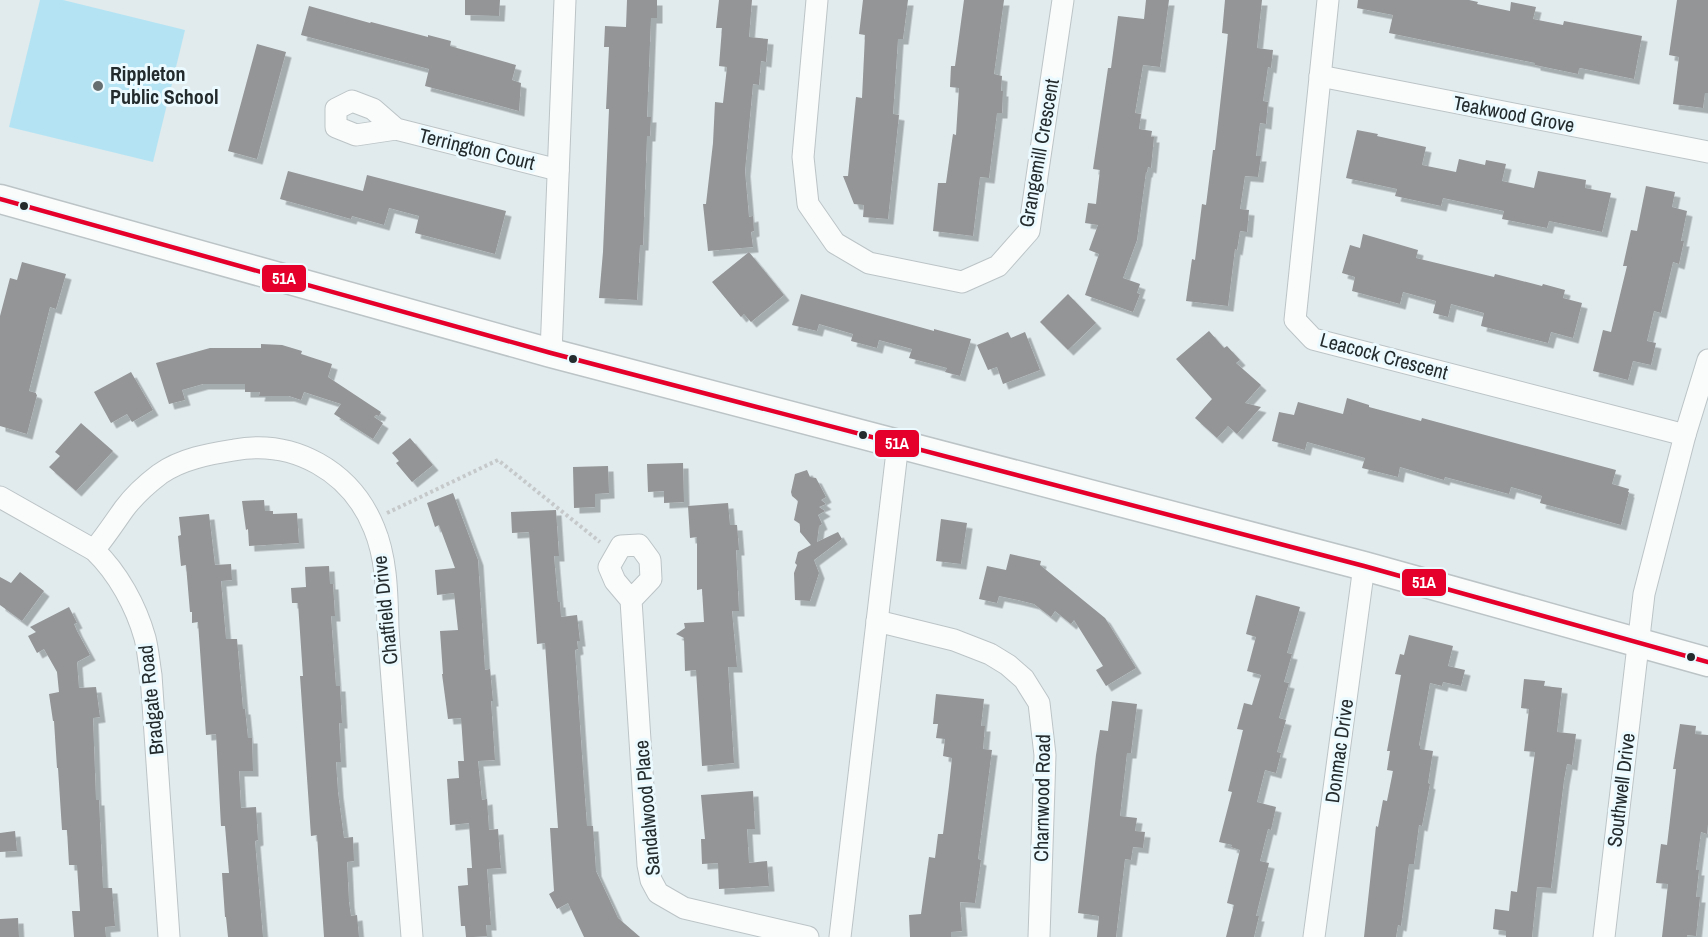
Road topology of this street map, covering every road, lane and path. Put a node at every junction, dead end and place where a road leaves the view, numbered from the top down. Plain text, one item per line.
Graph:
1 (565, 0) edge
2 (817, 0) edge
3 (1063, 0) edge
4 (1328, 0) edge
5 (1320, 76) junction
6 (396, 129) dead end
7 (1708, 152) edge
8 (558, 170) junction
9 (0, 199) edge
10 (551, 353) junction
11 (1708, 360) edge
12 (1685, 435) junction
13 (898, 443) junction
14 (0, 497) edge
15 (370, 520) junction
16 (94, 550) junction
17 (616, 555) junction
18 (1364, 566) junction
19 (631, 600) junction
20 (877, 621) junction
21 (1638, 643) junction
22 (1708, 662) edge
23 (169, 937) edge
24 (412, 937) edge
25 (808, 937) edge
26 (840, 937) edge
27 (1039, 937) edge
28 (1314, 937) edge
29 (1604, 937) edge

1 - 8 street
2 - 3 street, Grangemill Crescent
4 - 5 street, Leacock Crescent
5 - 7 street, Teakwood Grove
5 - 12 street, Leacock Crescent
6 - 8 street, Terrington Court
8 - 10 street
9 - 10 main road
10 - 13 main road
11 - 12 street, Southwell Drive
12 - 21 street, Southwell Drive
13 - 18 main road
13 - 20 street
14 - 16 street, Bradgate Road
15 - 16 street, Chatfield Drive
15 - 17 path
15 - 24 street, Chatfield Drive
16 - 23 street, Bradgate Road
17 - 19 street
17 - 19 street
18 - 21 main road
18 - 28 street, Donmac Drive
19 - 25 street, Sandalwood Place
20 - 26 street
20 - 27 street, Charnwood Road
21 - 22 main road
21 - 29 street, Southwell Drive

